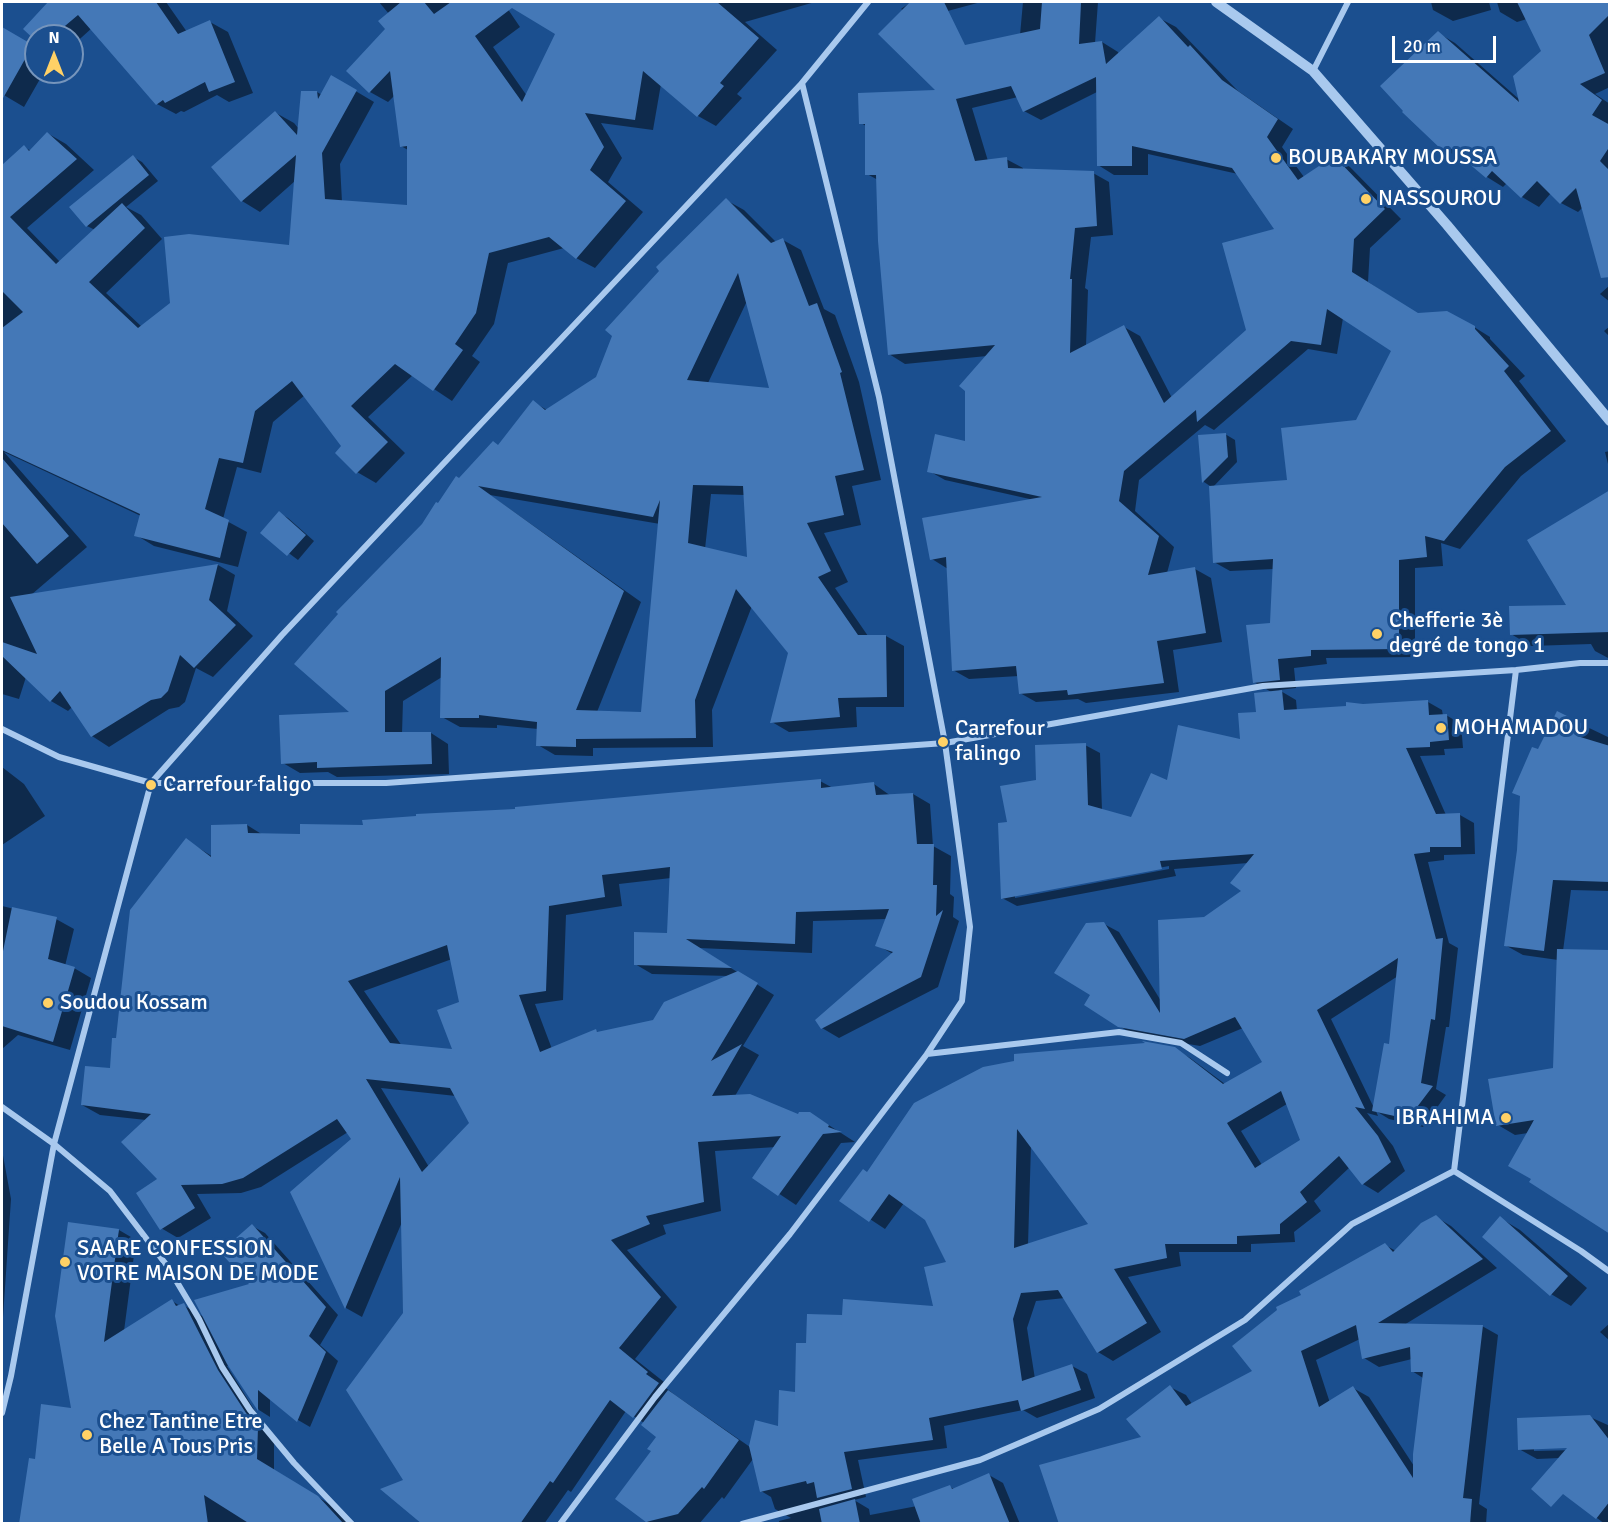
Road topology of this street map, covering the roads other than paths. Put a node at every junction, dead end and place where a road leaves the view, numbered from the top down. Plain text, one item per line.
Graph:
1 (868, 2) edge
2 (1216, 2) edge
3 (1348, 2) edge
4 (1313, 71) junction
5 (802, 83) junction
6 (1610, 421) edge
7 (1610, 663) edge
8 (1516, 670) junction
9 (2, 729) edge
10 (945, 743) junction
11 (151, 783) junction
12 (927, 1054) junction
13 (1227, 1073) dead end
14 (2, 1107) edge
15 (54, 1144) junction
16 (1454, 1171) junction
17 (1610, 1272) edge
18 (2, 1413) edge
19 (352, 1524) edge
20 (560, 1524) edge
21 (742, 1524) edge

1 - 5 street
2 - 4 street
3 - 4 street
4 - 6 street
5 - 10 street
5 - 11 street
7 - 8 street
8 - 10 street
8 - 16 street
9 - 11 street
10 - 11 street
10 - 12 street
11 - 15 street
12 - 13 street
12 - 20 street
14 - 15 street
15 - 18 street
15 - 19 street
16 - 17 street
16 - 21 street

